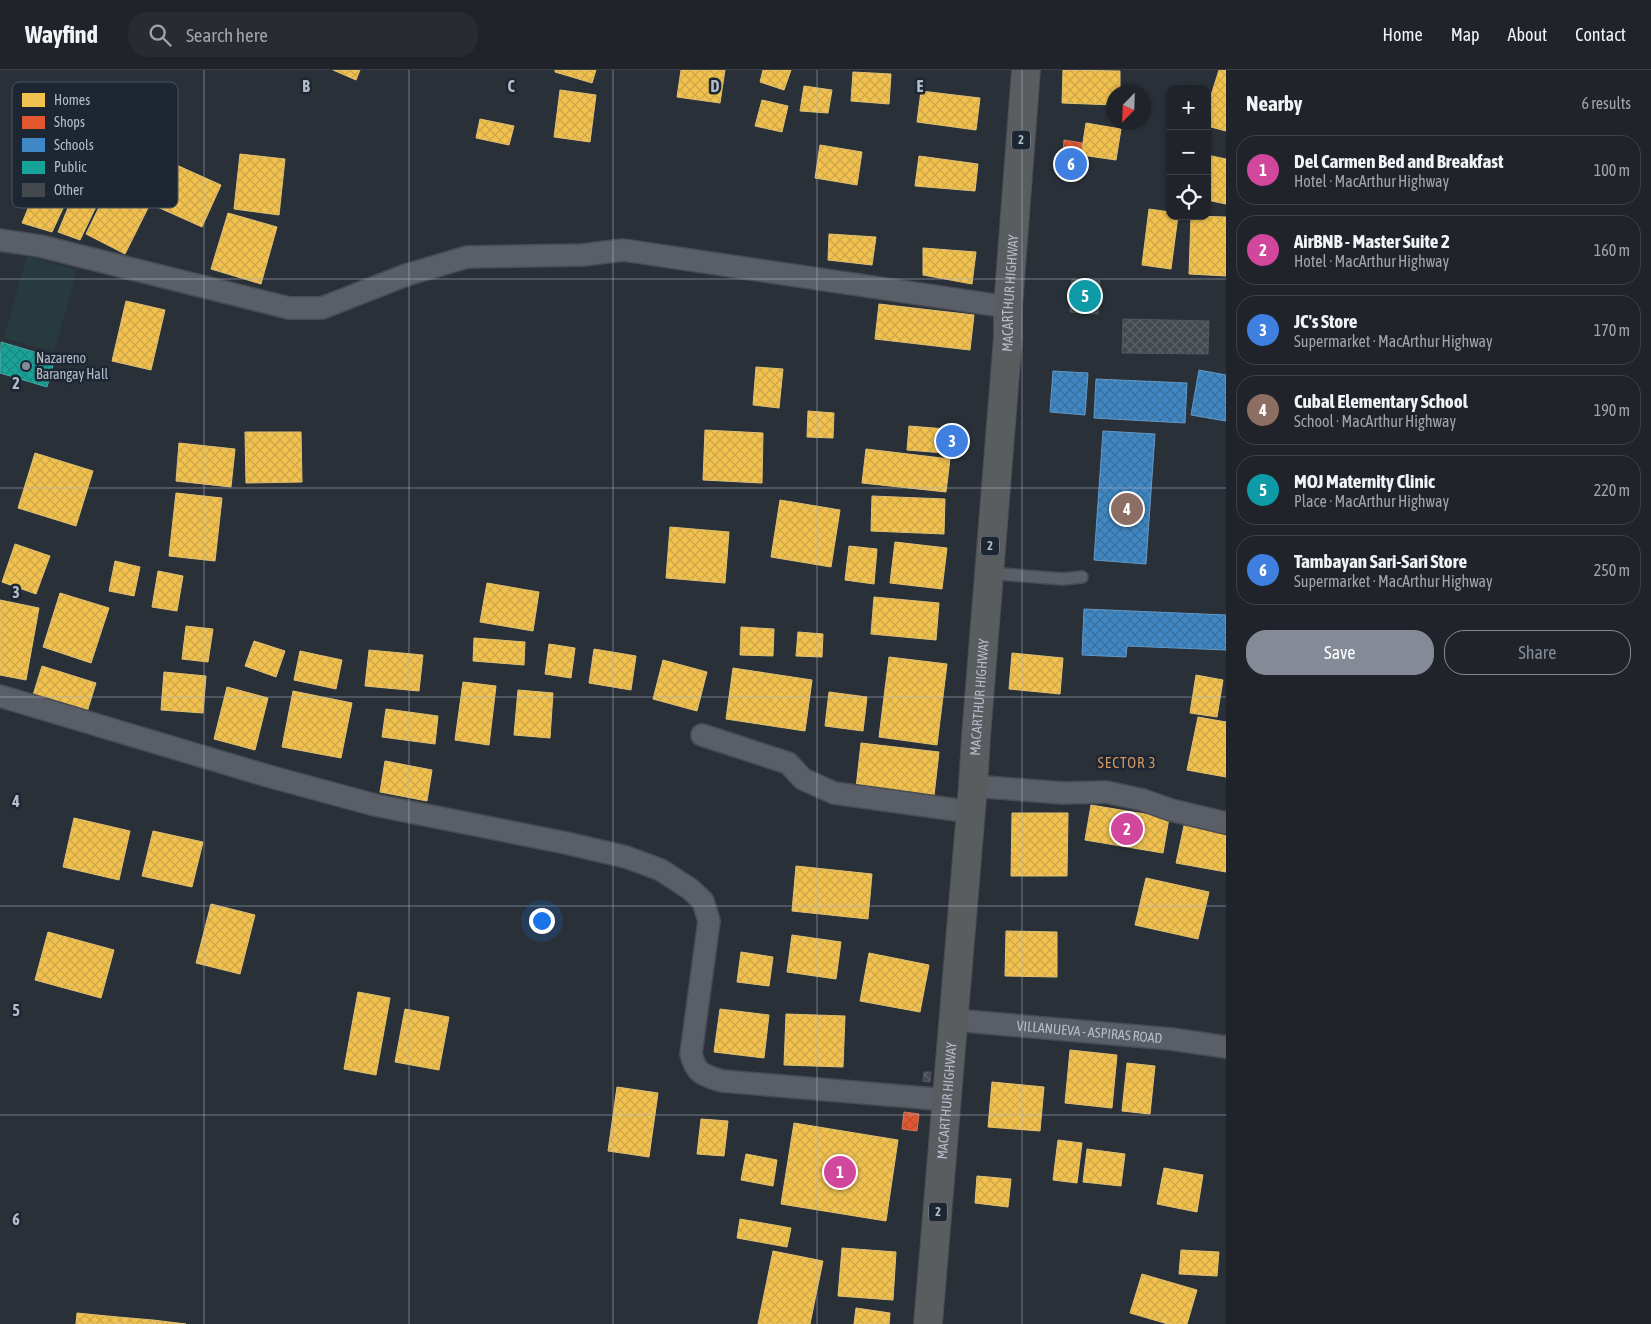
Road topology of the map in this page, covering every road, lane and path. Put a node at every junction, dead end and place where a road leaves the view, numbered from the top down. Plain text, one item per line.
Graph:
1 (1026, 70) edge
2 (0, 240) edge
3 (1008, 306) junction
4 (988, 573) junction
5 (1082, 577) dead end
6 (0, 696) edge
7 (702, 735) dead end
8 (972, 799) junction
9 (1226, 823) edge
10 (954, 1020) junction
11 (1226, 1047) edge
12 (948, 1100) junction
13 (928, 1324) edge

1 - 3 highway, MACARTHUR HIGHWAY / 2
2 - 3 street
3 - 4 highway, MACARTHUR HIGHWAY / 2
4 - 5 lane
4 - 8 highway, MACARTHUR HIGHWAY / 2
6 - 12 street
7 - 8 street
8 - 9 street
8 - 10 highway, MACARTHUR HIGHWAY / 2
10 - 11 street, VILLANUEVA - ASPIRAS ROAD
10 - 12 highway, MACARTHUR HIGHWAY / 2
12 - 13 highway, MACARTHUR HIGHWAY / 2

